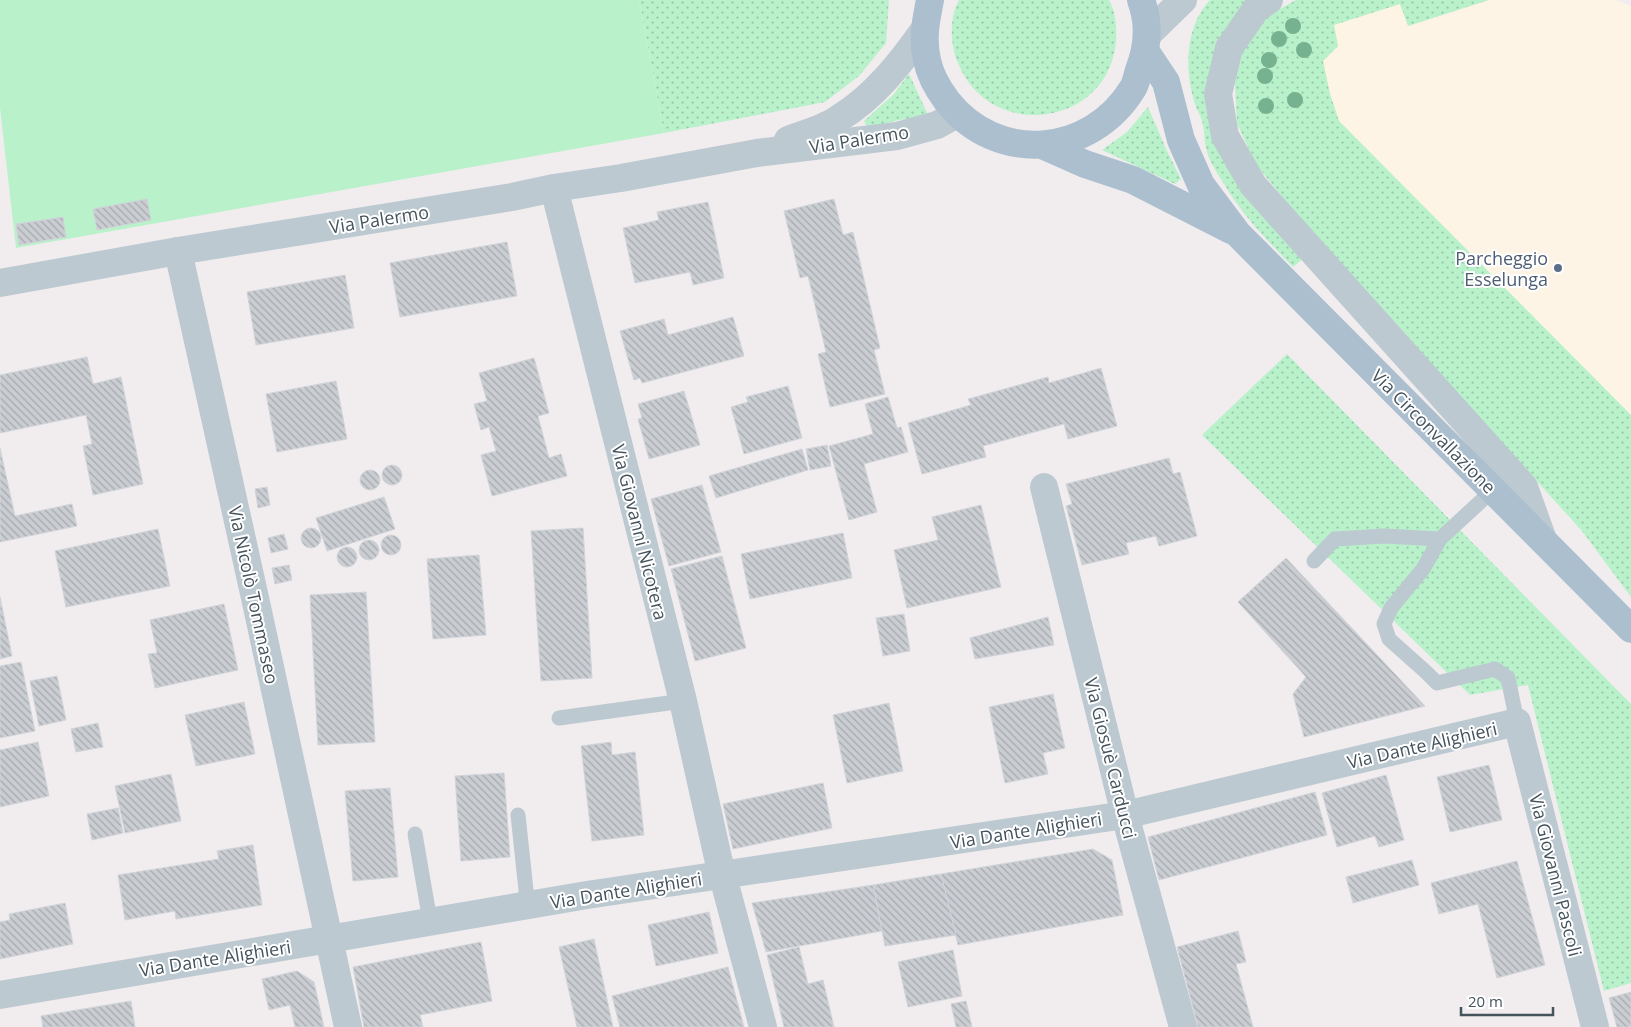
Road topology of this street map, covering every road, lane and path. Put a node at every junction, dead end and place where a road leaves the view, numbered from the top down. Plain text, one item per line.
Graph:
1 (930, 0) edge
2 (1141, 0) edge
3 (1183, 0) edge
4 (1270, 0) edge
5 (924, 30) junction
6 (1146, 43) junction
7 (957, 114) junction
8 (1042, 145) junction
9 (757, 153) junction
10 (554, 188) junction
11 (1237, 233) junction
12 (178, 251) junction
13 (0, 283) edge
14 (1044, 487) dead end
15 (1493, 490) junction
16 (1440, 539) junction
17 (1543, 540) junction
18 (1314, 561) dead end
19 (1631, 629) edge
20 (683, 701) junction
21 (559, 718) dead end
22 (1517, 722) junction
23 (518, 815) dead end
24 (1125, 815) junction
25 (415, 834) dead end
26 (723, 876) junction
27 (530, 905) junction
28 (430, 921) junction
29 (328, 939) junction
30 (0, 994) edge
31 (348, 1027) edge
32 (763, 1027) edge
33 (1183, 1027) edge
34 (1595, 1027) edge

1 - 5 main road
2 - 6 main road
3 - 6 street
4 - 17 street
5 - 7 main road
5 - 9 street, Via Palermo
6 - 8 main road
6 - 11 main road, Via Circonvallazione
7 - 8 main road
7 - 9 street, Via Palermo
8 - 11 main road, Via Circonvallazione
9 - 10 street, Via Palermo
10 - 12 street, Via Palermo
10 - 20 street, Via Giovanni Nicotera
11 - 15 main road, Via Circonvallazione
12 - 13 street, Via Palermo
12 - 29 street, Via Nicolò Tommaseo
14 - 24 street, Via Giosuè Carducci
15 - 16 lane
15 - 17 main road, Via Circonvallazione
16 - 18 lane
16 - 22 lane
17 - 19 main road, Via Circonvallazione
20 - 21 lane
20 - 26 street, Via Giovanni Nicotera
22 - 24 street, Via Dante Alighieri
22 - 34 street, Via Giovanni Pascoli
23 - 27 lane, Via Dante Alighieri
24 - 26 street, Via Dante Alighieri
24 - 33 street, Via Giosuè Carducci
25 - 28 lane
26 - 27 street, Via Dante Alighieri
26 - 32 street, Via Giovanni Nicotera
27 - 28 street, Via Dante Alighieri
28 - 29 street, Via Dante Alighieri
29 - 30 street, Via Dante Alighieri
29 - 31 street, Via Nicolò Tommaseo

